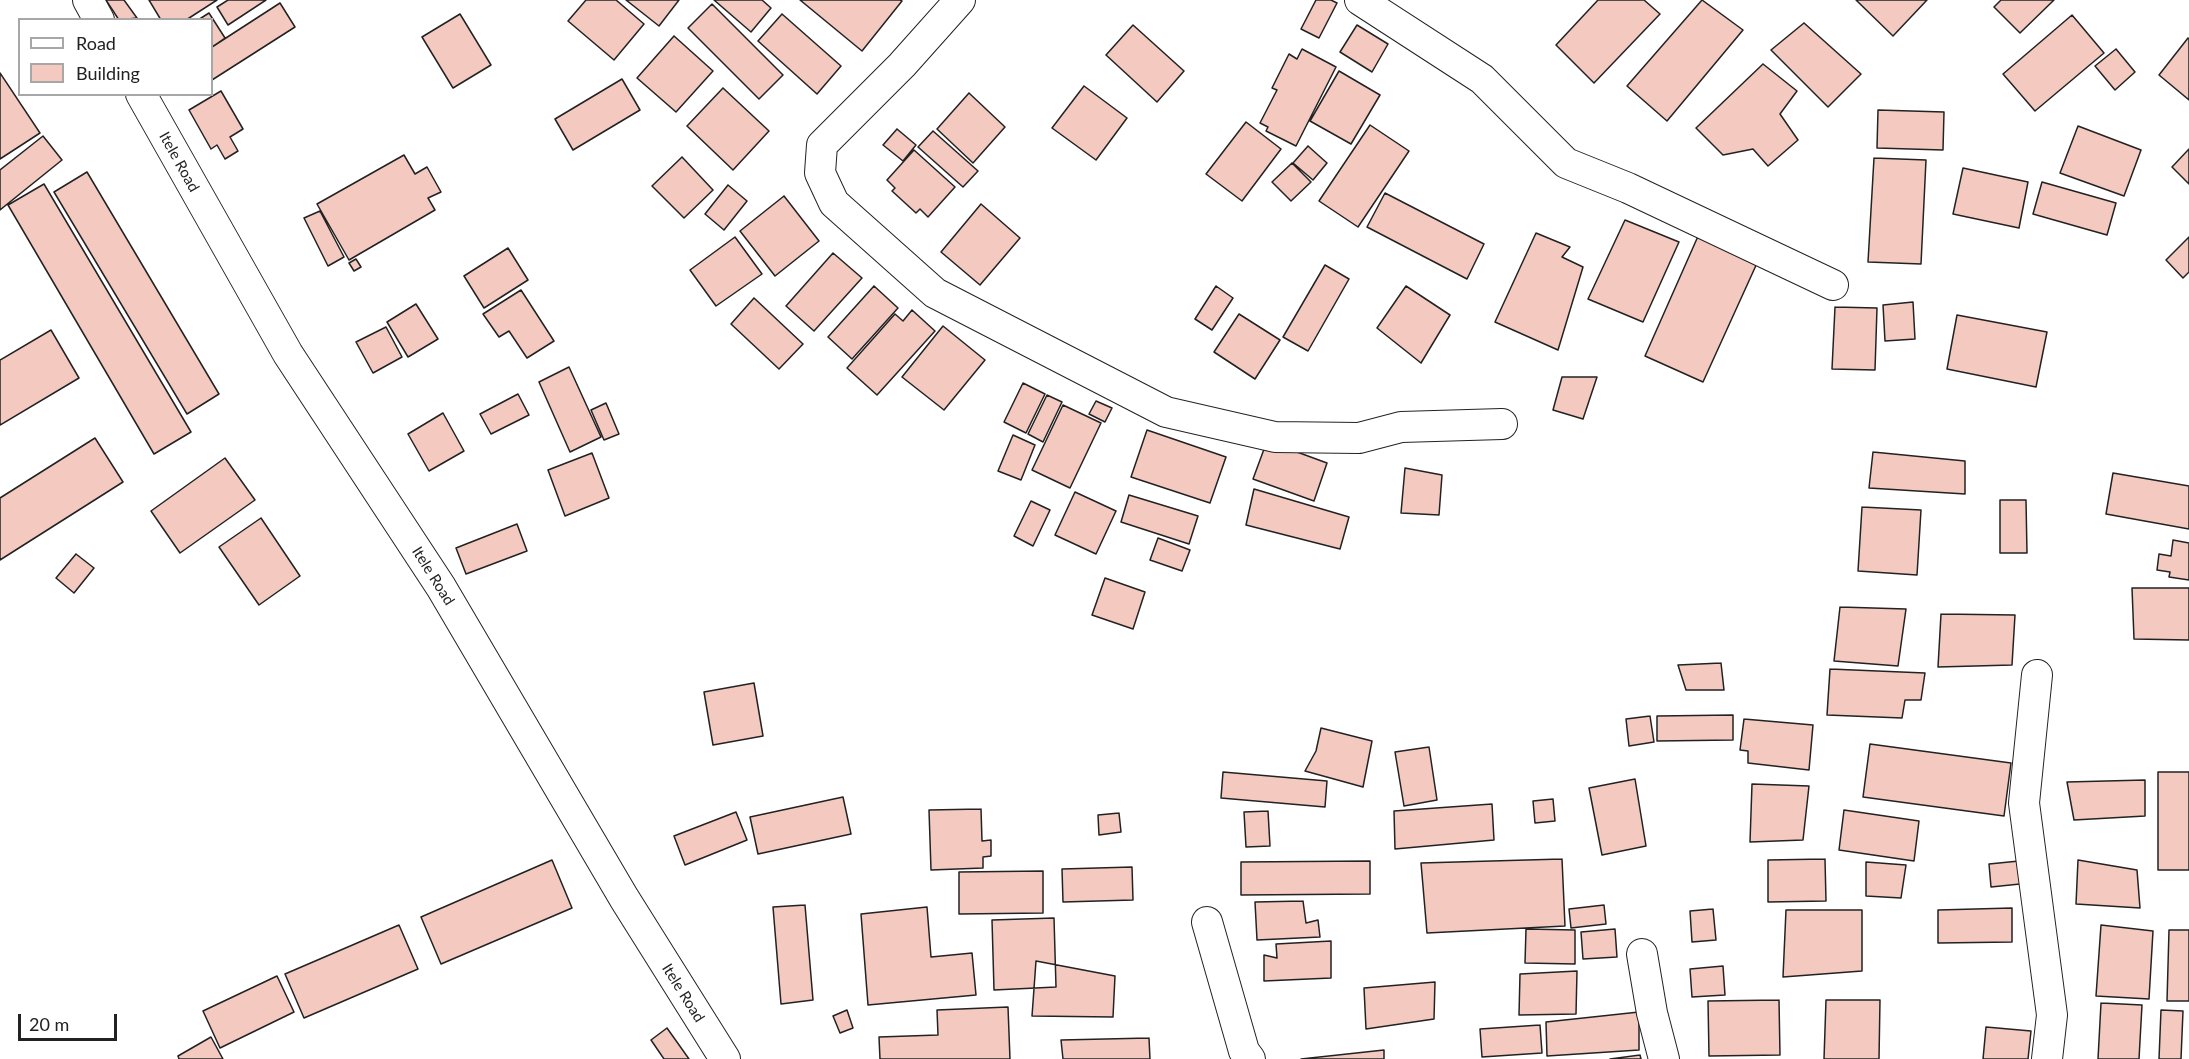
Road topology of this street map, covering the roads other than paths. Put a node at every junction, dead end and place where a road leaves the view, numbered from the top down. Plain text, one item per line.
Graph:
1 (88, 0) edge
2 (960, 0) edge
3 (1360, 0) edge
4 (98, 18) edge
5 (142, 96) edge
6 (1833, 285) dead end
7 (1502, 424) dead end
8 (2037, 675) dead end
9 (1207, 922) dead end
10 (1642, 954) dead end
11 (725, 1059) edge
12 (1250, 1059) edge
13 (1665, 1059) edge
14 (2047, 1059) edge

1 - 4 street
2 - 7 street
3 - 6 street
5 - 11 street, Itele Road
8 - 14 street
9 - 12 street
10 - 13 street

